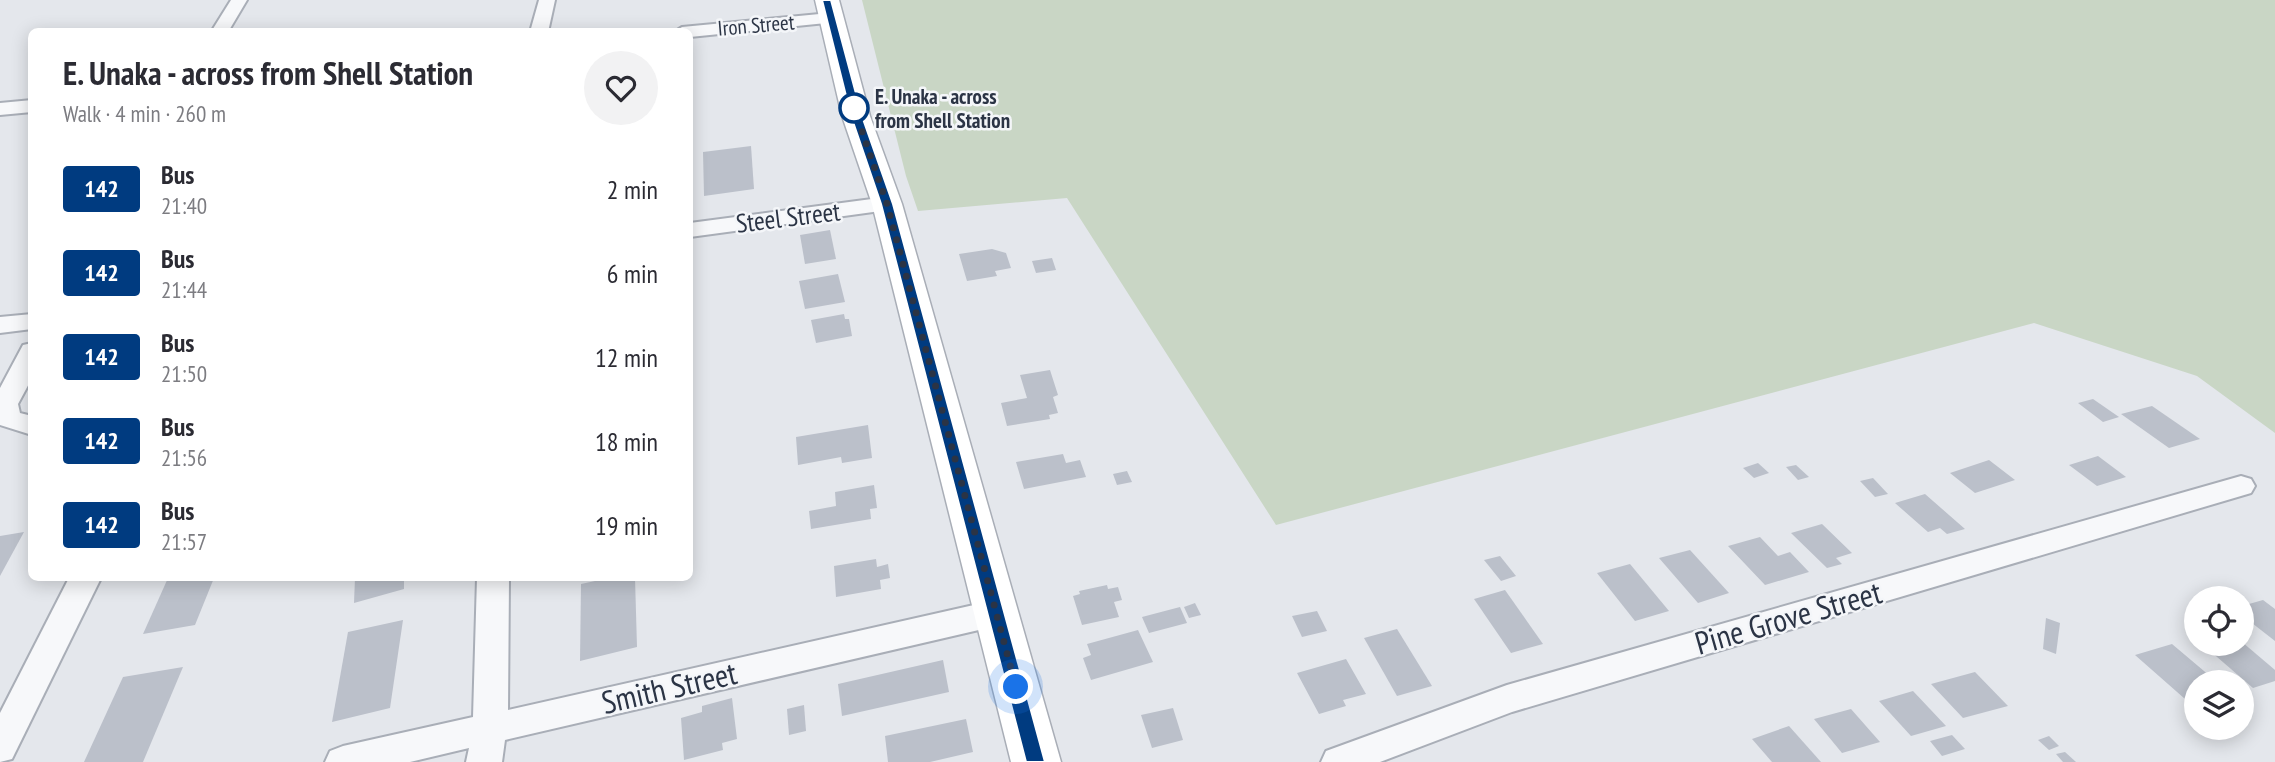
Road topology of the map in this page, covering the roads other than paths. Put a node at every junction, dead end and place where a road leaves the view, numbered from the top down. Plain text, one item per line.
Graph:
1 (239, 0) edge
2 (547, 0) edge
3 (828, 9) edge
4 (222, 28) edge
5 (540, 28) edge
6 (693, 30) edge
7 (28, 106) edge
8 (0, 109) edge
9 (887, 204) junction
10 (693, 230) edge
11 (28, 322) edge
12 (0, 325) edge
13 (28, 359) edge
14 (13, 422) edge
15 (2241, 486) dead end
16 (84, 581) edge
17 (493, 581) edge
18 (996, 613) junction
19 (490, 727) junction
20 (0, 748) edge
21 (343, 762) edge
22 (484, 762) edge
23 (1036, 762) edge
24 (1339, 762) edge

1 - 4 street
2 - 5 street
3 - 6 street, Iron Street
3 - 9 main road
7 - 8 street
9 - 10 street, Steel Street
9 - 18 main road
11 - 12 street
13 - 14 street
15 - 24 street, Pine Grove Street
16 - 20 street
17 - 19 street
18 - 19 street, Smith Street
18 - 23 main road
19 - 21 street, Smith Street
19 - 22 street

